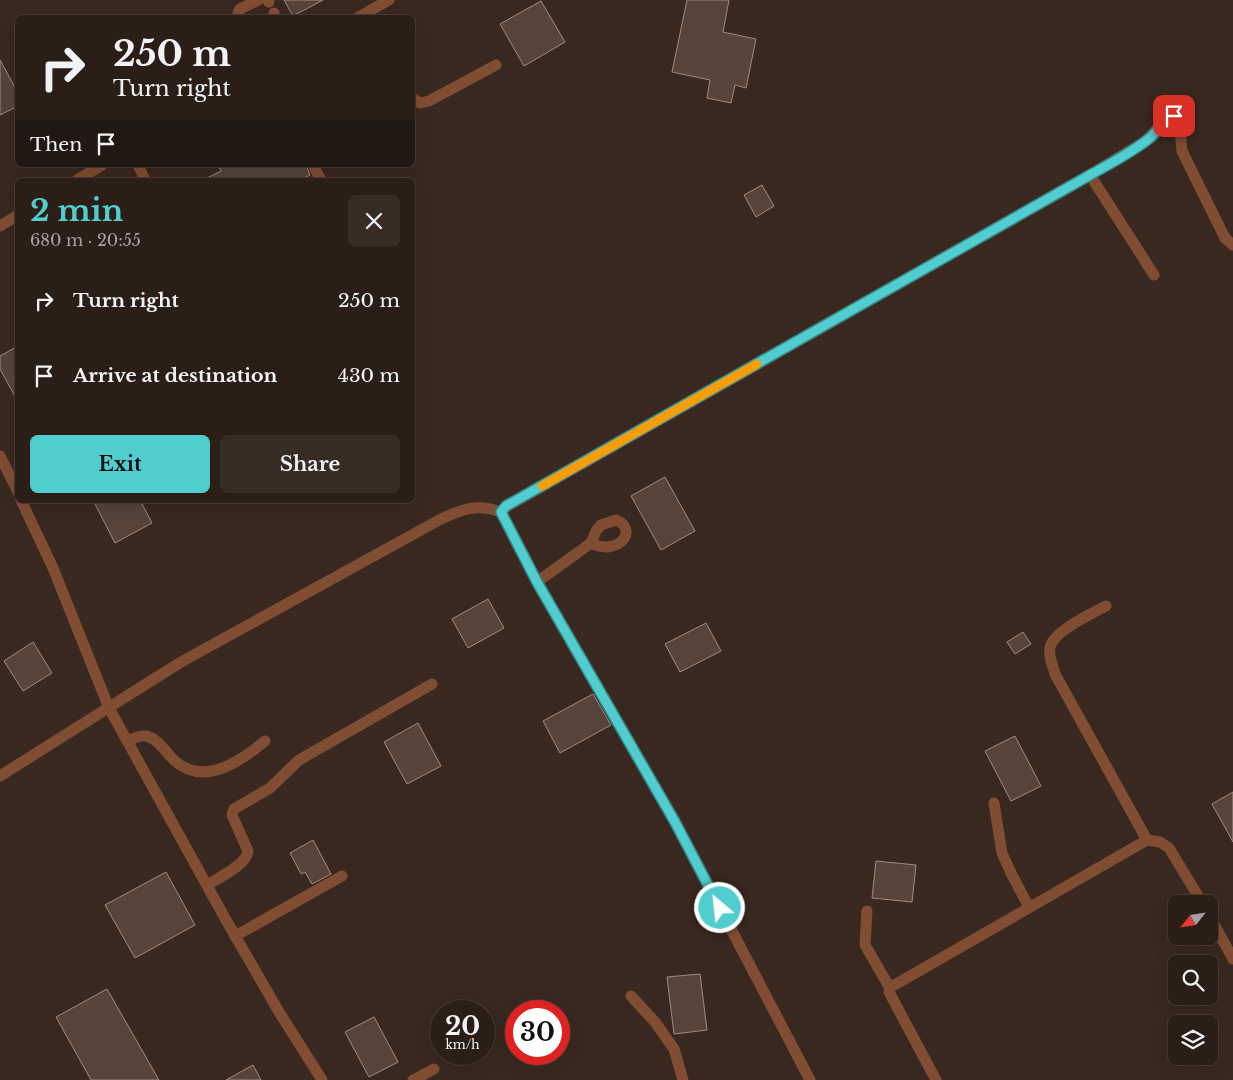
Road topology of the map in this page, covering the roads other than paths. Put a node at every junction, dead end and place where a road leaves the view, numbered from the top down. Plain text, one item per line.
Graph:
1 (389, 0) edge
2 (268, 7) edge
3 (239, 15) edge
4 (363, 15) edge
5 (496, 64) dead end
6 (415, 100) edge
7 (99, 167) edge
8 (1090, 175) junction
9 (80, 178) edge
10 (15, 220) edge
11 (0, 226) edge
12 (1233, 245) edge
13 (1154, 276) dead end
14 (0, 456) edge
15 (15, 486) edge
16 (22, 503) edge
17 (501, 512) junction
18 (591, 543) dead end
19 (537, 582) junction
20 (1106, 606) dead end
21 (432, 684) dead end
22 (109, 708) junction
23 (127, 741) junction
24 (265, 741) dead end
25 (0, 776) edge
26 (994, 803) dead end
27 (1147, 840) junction
28 (342, 876) dead end
29 (207, 885) junction
30 (1198, 895) edge
31 (1029, 907) junction
32 (867, 911) dead end
33 (1218, 932) edge
34 (235, 936) junction
35 (1233, 959) edge
36 (890, 988) junction
37 (631, 996) dead end
38 (434, 1069) dead end
39 (322, 1080) edge
40 (413, 1080) edge
41 (684, 1080) edge
42 (810, 1080) edge
43 (936, 1080) edge

1 - 4 street
2 - 3 street
5 - 6 street
7 - 9 street
8 - 12 street
8 - 13 street
8 - 17 street
10 - 11 street
14 - 15 street
16 - 22 street
17 - 19 street
17 - 22 street
18 - 19 street
19 - 42 street
20 - 27 street
21 - 29 street
22 - 23 street
22 - 25 street
23 - 24 street
23 - 29 street
26 - 31 street
27 - 30 street
27 - 31 street
28 - 34 street
29 - 34 street
31 - 36 street
32 - 36 street
33 - 35 street
34 - 39 street
36 - 43 street
37 - 41 street
38 - 40 street

